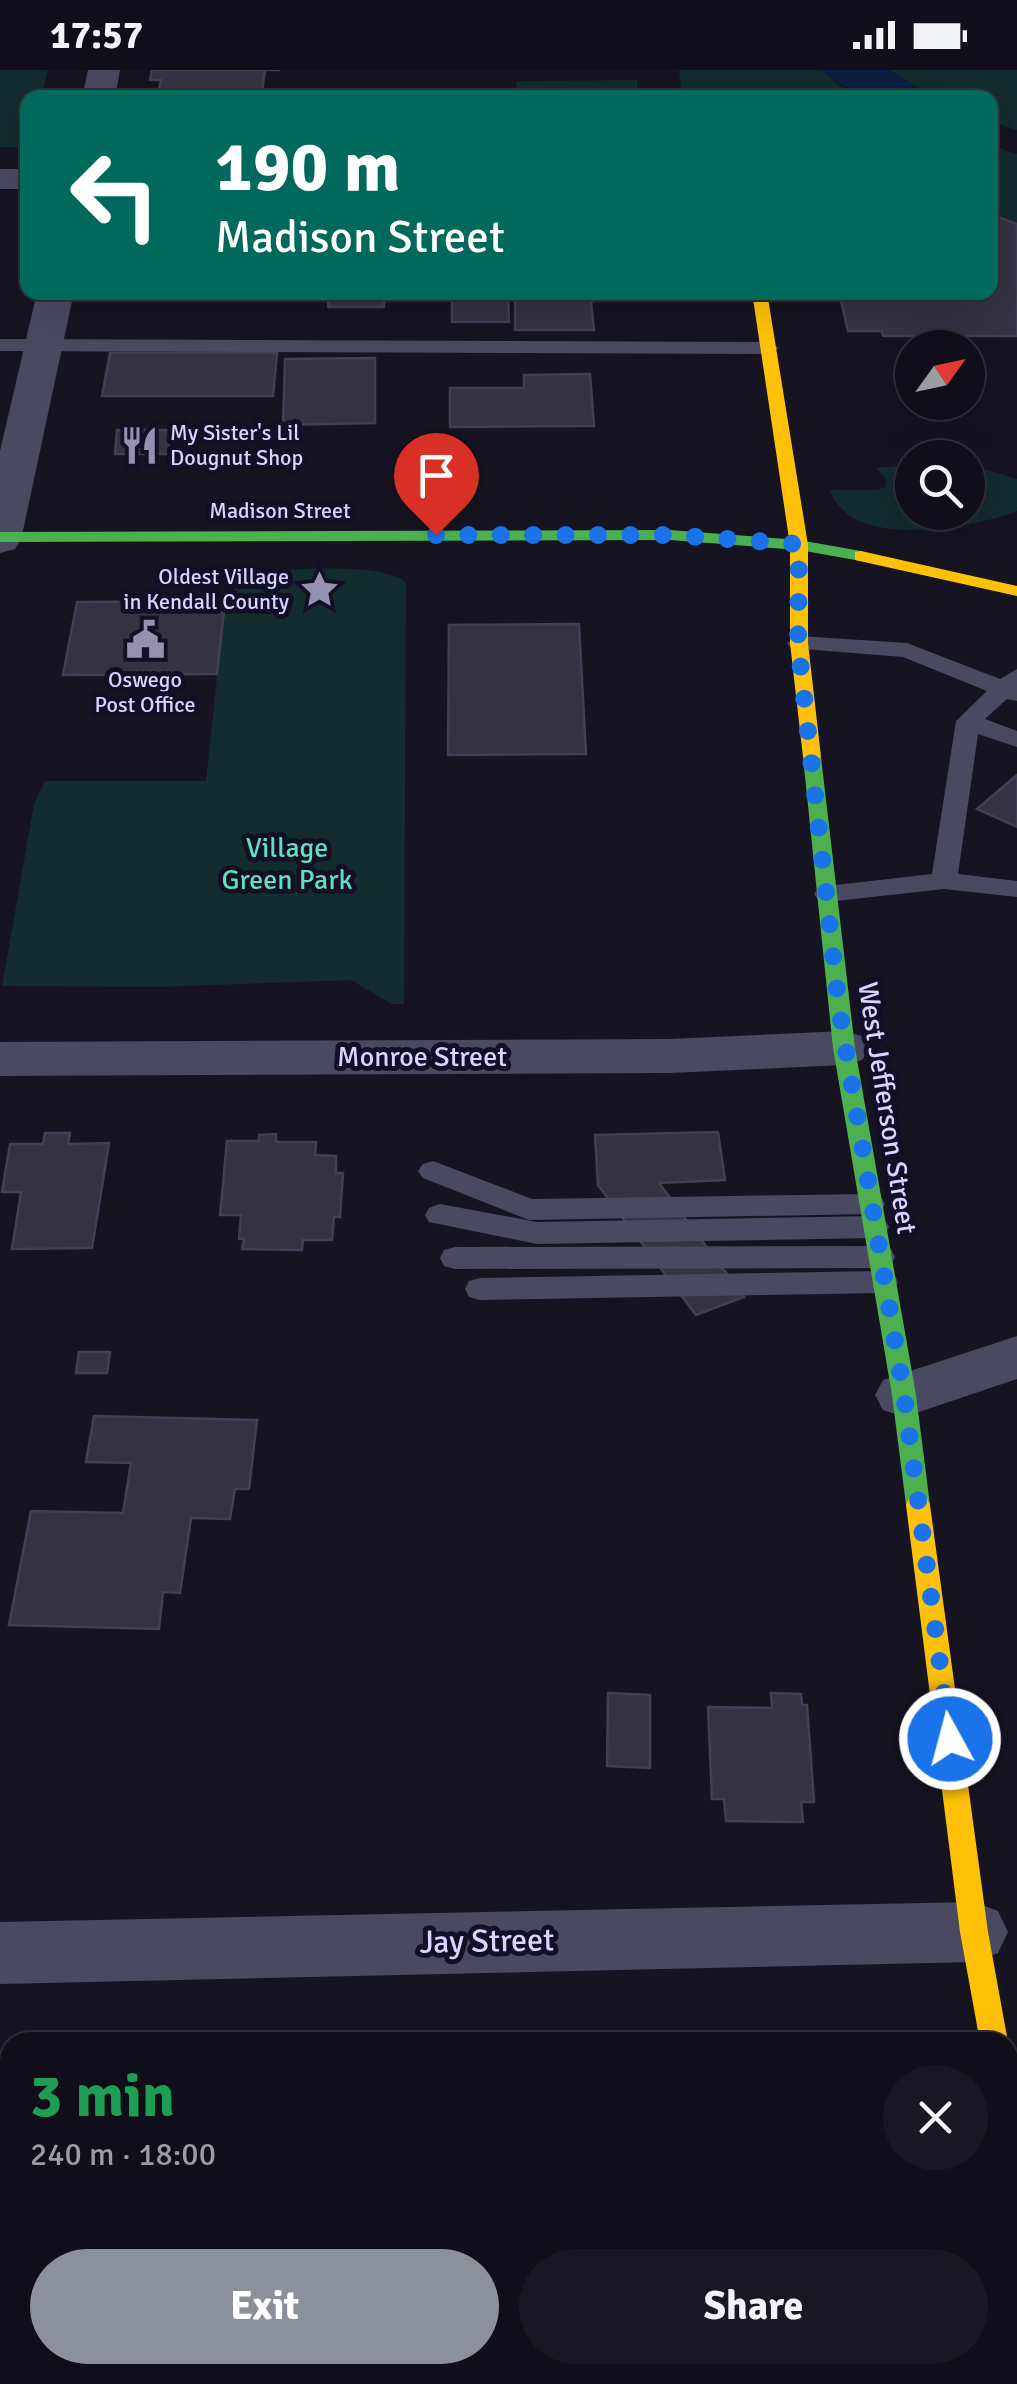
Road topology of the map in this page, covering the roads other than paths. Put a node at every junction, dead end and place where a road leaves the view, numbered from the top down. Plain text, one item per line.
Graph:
1 (54, 300) edge
2 (760, 300) edge
3 (0, 345) edge
4 (44, 345) junction
5 (768, 348) junction
6 (13, 424) edge
7 (0, 538) edge
8 (799, 544) junction
9 (1014, 587) edge
10 (798, 643) junction
11 (1012, 686) edge
12 (968, 721) junction
13 (1017, 740) edge
14 (944, 880) junction
15 (1017, 888) edge
16 (826, 894) junction
17 (844, 1048) junction
18 (0, 1059) edge
19 (434, 1171) dead end
20 (440, 1215) dead end
21 (877, 1242) junction
22 (455, 1258) dead end
23 (480, 1289) dead end
24 (1017, 1357) edge
25 (904, 1395) junction
26 (974, 1932) junction
27 (0, 1953) edge
28 (992, 2032) edge

1 - 4 street
2 - 5 street, West Jefferson Street
3 - 4 lane
4 - 5 lane
4 - 6 street
5 - 8 street, West Jefferson Street
6 - 7 street
7 - 8 street, Madison Street
8 - 9 street, Madison Street
8 - 10 street, West Jefferson Street
10 - 11 lane
10 - 16 street, West Jefferson Street
11 - 12 lane
12 - 13 lane
12 - 14 lane
14 - 15 lane
14 - 16 lane
16 - 17 street, West Jefferson Street
17 - 18 street, Monroe Street
17 - 21 street, West Jefferson Street
19 - 21 lane
20 - 21 lane
21 - 22 lane
21 - 23 lane
21 - 25 street, West Jefferson Street
24 - 25 street
25 - 26 street, West Jefferson Street
26 - 27 street, Jay Street
26 - 28 street, West Jefferson Street

